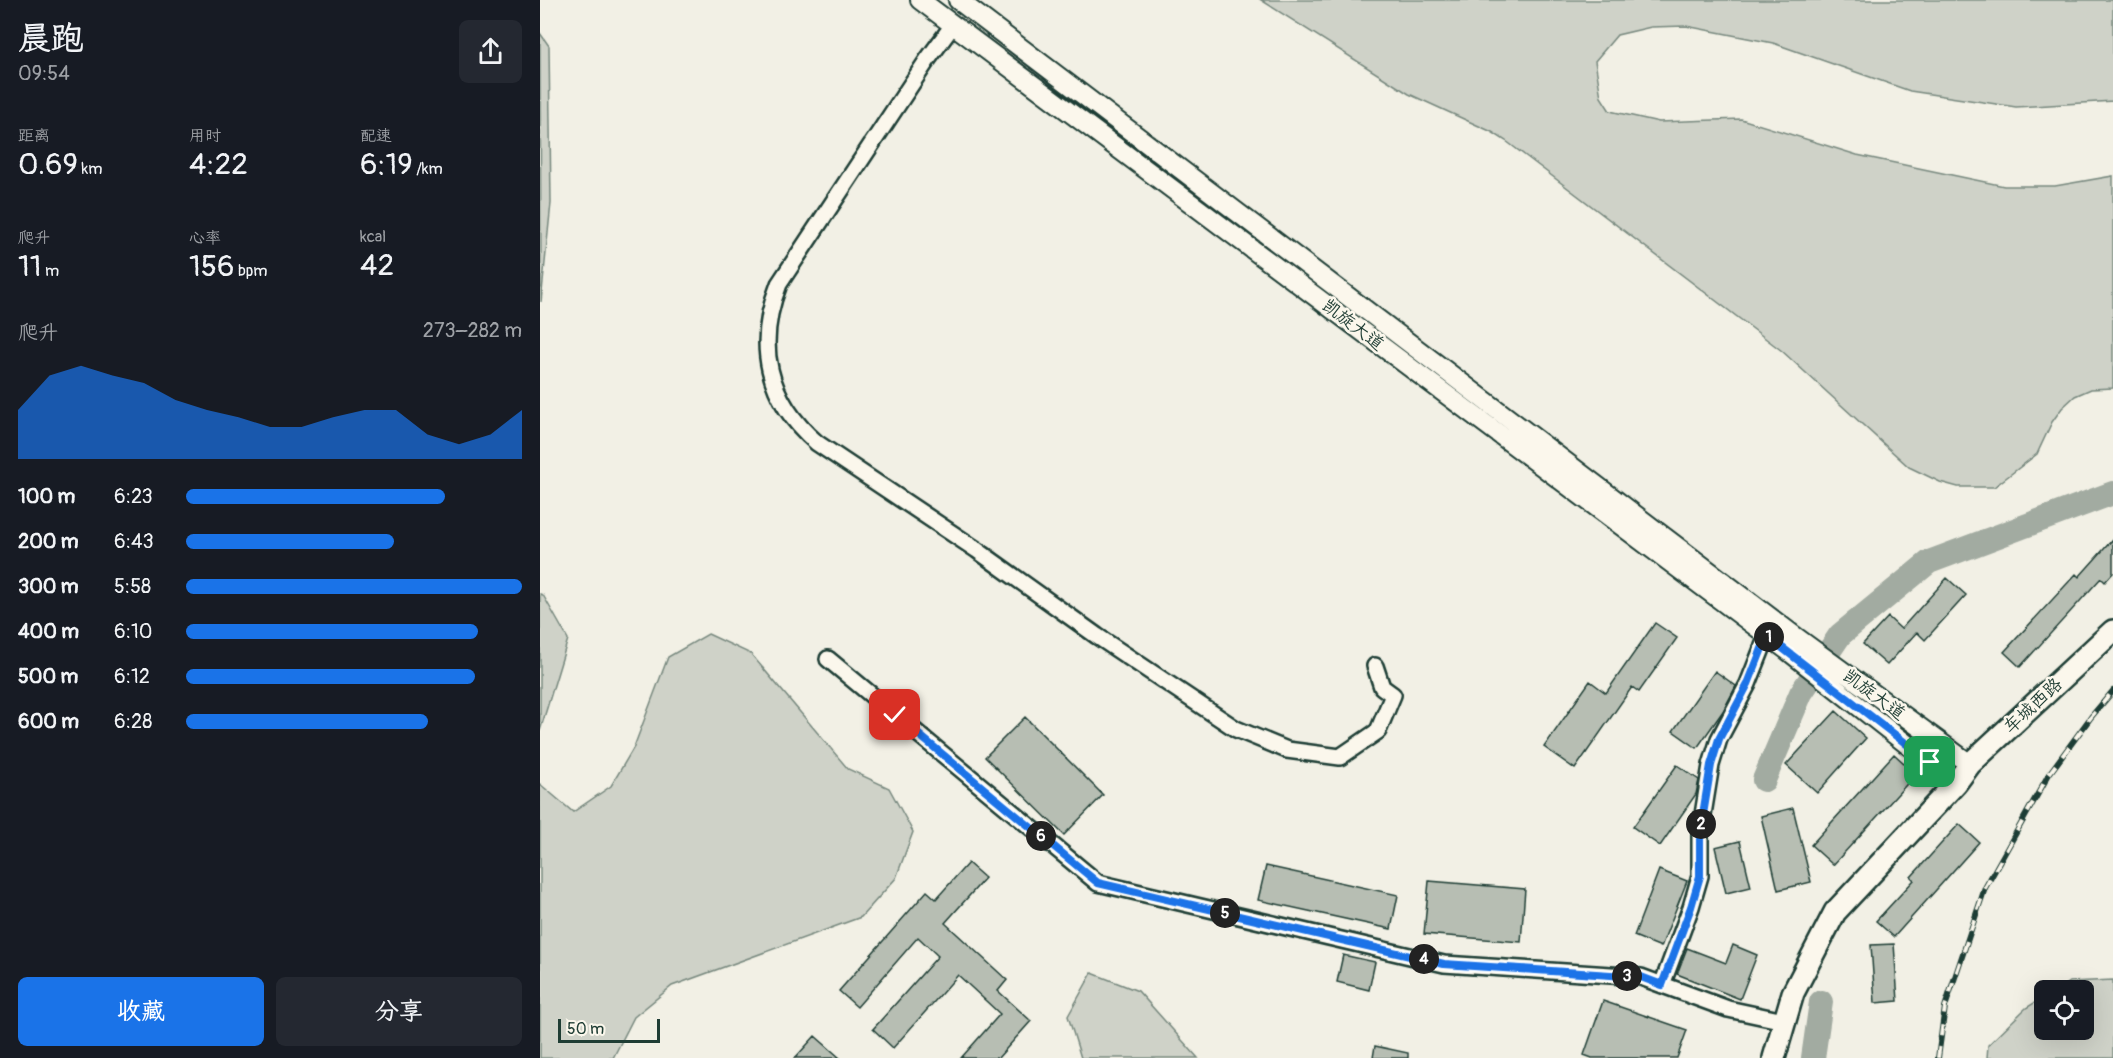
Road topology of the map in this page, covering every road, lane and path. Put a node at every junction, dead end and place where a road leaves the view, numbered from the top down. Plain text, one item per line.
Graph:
1 (920, 0) edge
2 (958, 0) edge
3 (953, 25) junction
4 (2113, 631) edge
5 (1767, 636) junction
6 (1792, 644) junction
7 (828, 659) dead end
8 (1375, 666) dead end
9 (1833, 675) junction
10 (1970, 764) junction
11 (1956, 783) junction
12 (1662, 985) junction
13 (1784, 1022) junction
14 (1774, 1058) edge

1 - 3 main road, 凯旋大道
2 - 6 main road, 凯旋大道
3 - 5 main road, 凯旋大道
3 - 8 street
4 - 10 highway, 车城西路
5 - 6 main road, 凯旋大道
5 - 12 street
6 - 9 main road
7 - 12 street
9 - 10 main road, 凯旋大道
9 - 11 main road, 凯旋大道
10 - 11 highway, 车城西路
11 - 13 highway, 车城西路
12 - 13 street
13 - 14 highway, 车城西路

